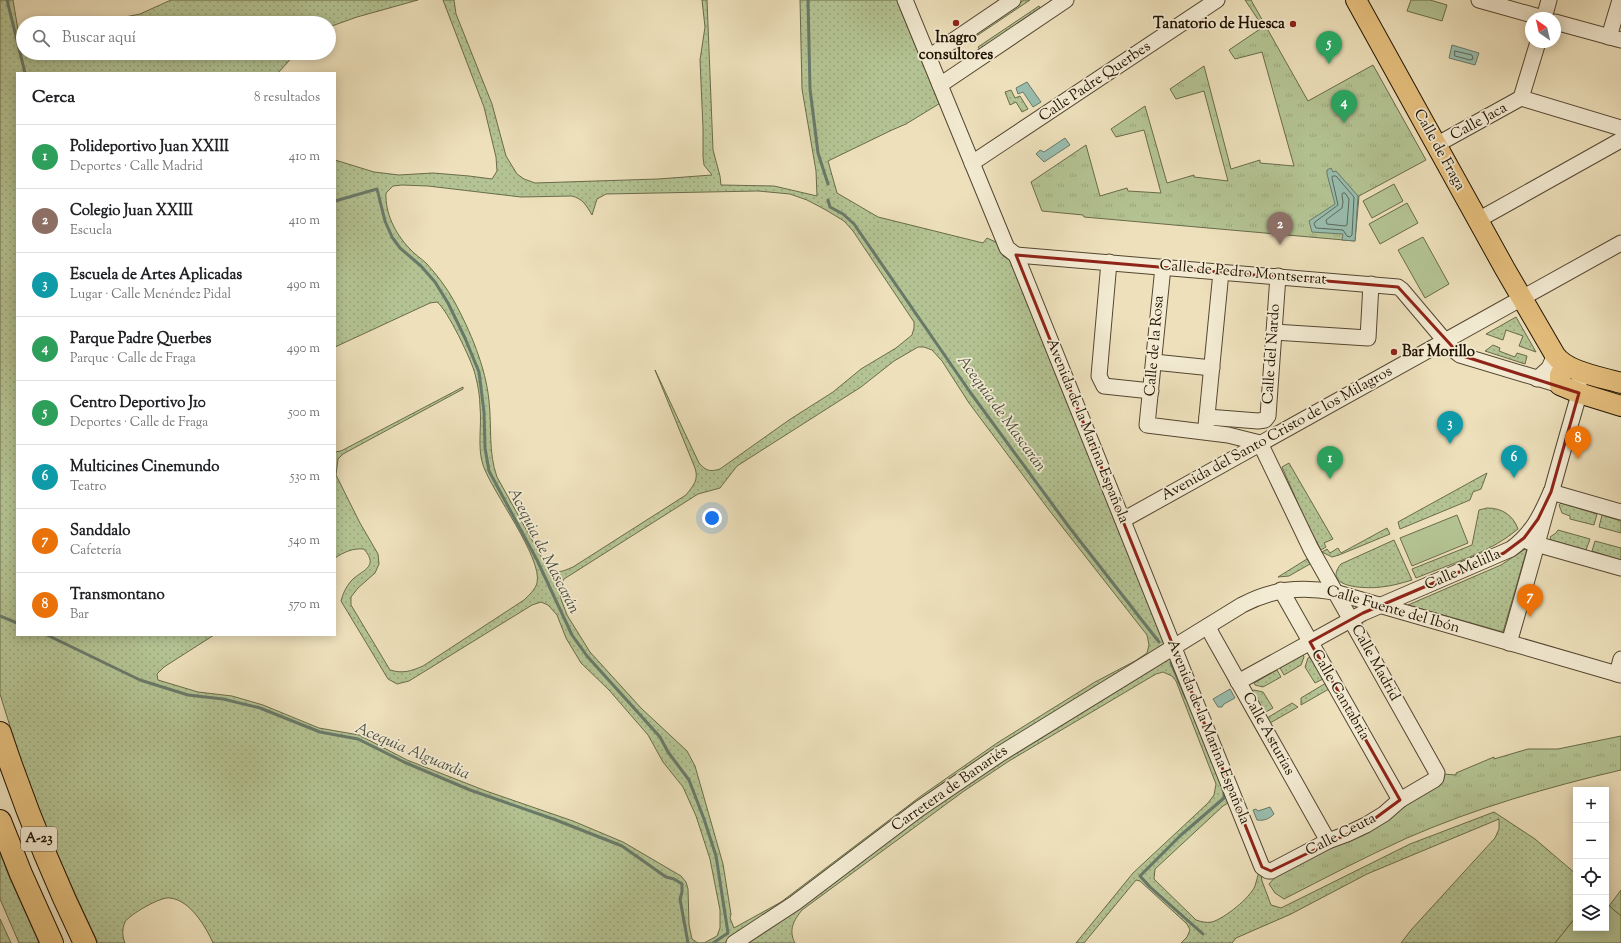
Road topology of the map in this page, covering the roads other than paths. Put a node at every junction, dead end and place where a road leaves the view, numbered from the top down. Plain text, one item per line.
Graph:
1 (904, 0) edge
2 (1013, 0) edge
3 (1066, 0) edge
4 (1217, 0) edge
5 (1479, 0) edge
6 (1549, 0) edge
7 (1620, 0) edge
8 (1361, 2) edge
9 (1545, 12) edge
10 (1525, 13) edge
11 (1561, 24) edge
12 (1615, 39) edge
13 (1536, 48) edge
14 (929, 56) junction
15 (940, 85) junction
16 (1522, 98) junction
17 (1621, 128) edge
18 (1621, 140) edge
19 (1436, 145) junction
20 (972, 163) junction
21 (1478, 220) junction
22 (1621, 243) edge
23 (1016, 255) junction
24 (1109, 262) junction
25 (1163, 267) junction
26 (1222, 272) junction
27 (1278, 276) junction
28 (1371, 284) junction
29 (1522, 299) junction
30 (1274, 332) junction
31 (1445, 341) junction
32 (1154, 362) junction
33 (1564, 363) junction
34 (1212, 368) junction
35 (1537, 379) junction
36 (1621, 383) edge
37 (1560, 386) junction
38 (1151, 390) junction
39 (1579, 393) junction
40 (1621, 406) edge
41 (1207, 416) junction
42 (1205, 433) junction
43 (1260, 443) junction
44 (1551, 492) junction
45 (1621, 512) edge
46 (1123, 520) junction
47 (1518, 543) junction
48 (1538, 544) junction
49 (1621, 568) edge
50 (1281, 590) junction
51 (1334, 592) junction
52 (1378, 606) junction
53 (1350, 619) junction
54 (1208, 626) junction
55 (1310, 642) junction
56 (1509, 643) junction
57 (1174, 647) junction
58 (1620, 669) edge
59 (1238, 682) junction
60 (0, 733) edge
61 (1437, 776) joint
62 (1400, 800) junction
63 (0, 821) edge
64 (1328, 841) junction
65 (1262, 867) joint
66 (52, 943) edge
67 (86, 943) edge
68 (734, 943) edge

1 - 14 street, Avenida de la Marina Española
2 - 14 street
3 - 15 street
4 - 20 street, Calle Padre Querbes
5 - 10 street
6 - 9 street
7 - 12 street
8 - 19 main road, Calle de Fraga
11 - 12 street
13 - 16 street
14 - 15 street, Avenida de la Marina Española
15 - 20 street, Avenida de la Marina Española
16 - 17 street
16 - 19 street, Calle Jaca
18 - 21 street
19 - 21 main road, Calle de Fraga
20 - 23 street, Avenida de la Marina Española
21 - 29 main road, Calle de Fraga
22 - 29 street, Avenida del Santo Cristo de los Milagros
23 - 24 street, Calle de Pedro Montserrat
23 - 46 street, Avenida de la Marina Española
24 - 25 street, Calle de Pedro Montserrat
24 - 38 street
25 - 26 street, Calle de Pedro Montserrat
25 - 32 street, Calle de la Rosa
26 - 27 street, Calle de Pedro Montserrat
26 - 34 street
27 - 28 street, Calle de Pedro Montserrat
27 - 30 street, Calle del Nardo
28 - 30 street
28 - 31 street, Calle de Pedro Montserrat
29 - 31 street, Avenida del Santo Cristo de los Milagros
29 - 33 main road, Calle de Fraga
30 - 41 street, Calle del Nardo
31 - 35 street, Calle de Pedro Montserrat
31 - 43 street, Avenida del Santo Cristo de los Milagros
32 - 34 street
32 - 38 street, Calle de la Rosa
33 - 35 street
33 - 36 main road
33 - 37 main road
33 - 39 street
34 - 41 street
35 - 37 street, Calle de Pedro Montserrat
37 - 39 main road
38 - 42 street, Calle de la Rosa
39 - 40 main road
39 - 44 street
41 - 42 street
42 - 43 street
43 - 46 street, Avenida del Santo Cristo de los Milagros
43 - 51 street, Calle Madrid
44 - 45 street
44 - 47 street, Calle Melilla
44 - 48 street
46 - 57 street, Avenida de la Marina Española
47 - 48 street
47 - 52 street, Calle Melilla
48 - 49 street
48 - 56 street
50 - 51 street, Calle Fuente del Ibón
50 - 54 street, Calle Fuente del Ibón
50 - 55 street, Calle Cantabria
51 - 52 street, Calle Fuente del Ibón
51 - 53 street, Calle Madrid
52 - 53 street, Calle Melilla
52 - 56 street, Calle Fuente del Ibón
53 - 55 street, Calle Melilla
53 - 61 street, Calle Madrid
54 - 57 street, Calle Fuente del Ibón
54 - 59 street, Calle Asturias
55 - 59 street, Calle Melilla
55 - 62 street, Calle Cantabria
56 - 58 street, Calle Fuente del Ibón
57 - 65 street, Avenida de la Marina Española
57 - 68 street, Carretera de Banariés
59 - 64 street, Calle Asturias
60 - 67 highway, A-23
61 - 62 street, Calle Ceuta
62 - 64 street, Calle Ceuta
63 - 66 highway, A-23
64 - 65 street, Calle Ceuta

